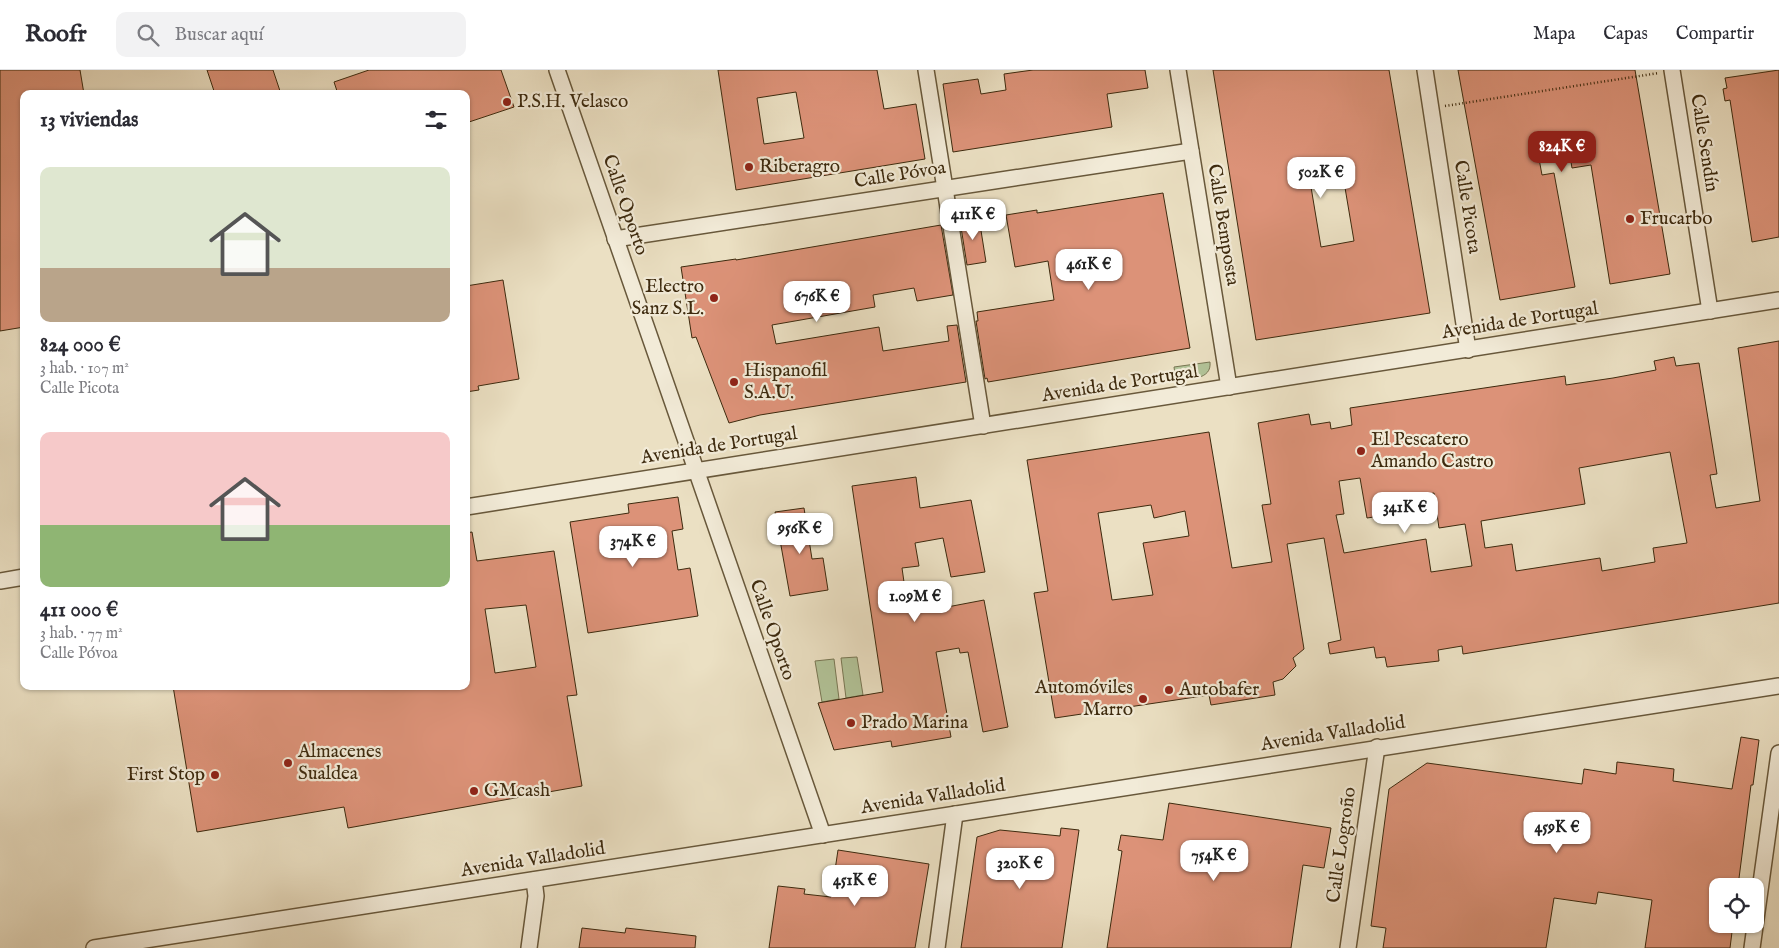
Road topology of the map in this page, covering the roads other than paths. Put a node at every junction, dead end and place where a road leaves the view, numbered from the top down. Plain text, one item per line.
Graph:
1 (557, 70) edge
2 (926, 70) edge
3 (1178, 70) edge
4 (1425, 70) edge
5 (1672, 70) edge
6 (1191, 151) junction
7 (944, 189) junction
8 (615, 239) junction
9 (1779, 300) edge
10 (1710, 311) junction
11 (1468, 350) junction
12 (1229, 387) junction
13 (984, 426) junction
14 (695, 470) junction
15 (470, 506) edge
16 (20, 578) edge
17 (0, 581) edge
18 (1779, 686) edge
19 (1377, 747) junction
20 (1779, 753) edge
21 (955, 814) junction
22 (823, 835) junction
23 (534, 880) junction
24 (119, 946) edge
25 (94, 948) edge
26 (529, 948) edge
27 (937, 948) edge
28 (1348, 948) edge
29 (1752, 948) edge

1 - 8 street, Calle Oporto
2 - 7 street
3 - 6 street, Calle Bemposta
4 - 11 street, Calle Picota
5 - 10 street, Calle Sendín
6 - 7 street, Calle Póvoa
6 - 12 street, Calle Bemposta
7 - 8 street, Calle Póvoa
7 - 13 street
8 - 14 street, Calle Oporto
9 - 10 street, Avenida de Portugal
10 - 11 street, Avenida de Portugal
11 - 12 street, Avenida de Portugal
12 - 13 street, Avenida de Portugal
13 - 14 street, Avenida de Portugal
14 - 15 street, Avenida de Portugal
14 - 22 street, Calle Oporto
16 - 17 street
18 - 19 street, Avenida Valladolid
19 - 21 street, Avenida Valladolid
19 - 28 street, Calle Logroño
20 - 29 street
21 - 22 street, Avenida Valladolid
21 - 27 street
22 - 23 street, Avenida Valladolid
23 - 24 street, Avenida Valladolid
23 - 26 street
24 - 25 street, Avenida Valladolid

